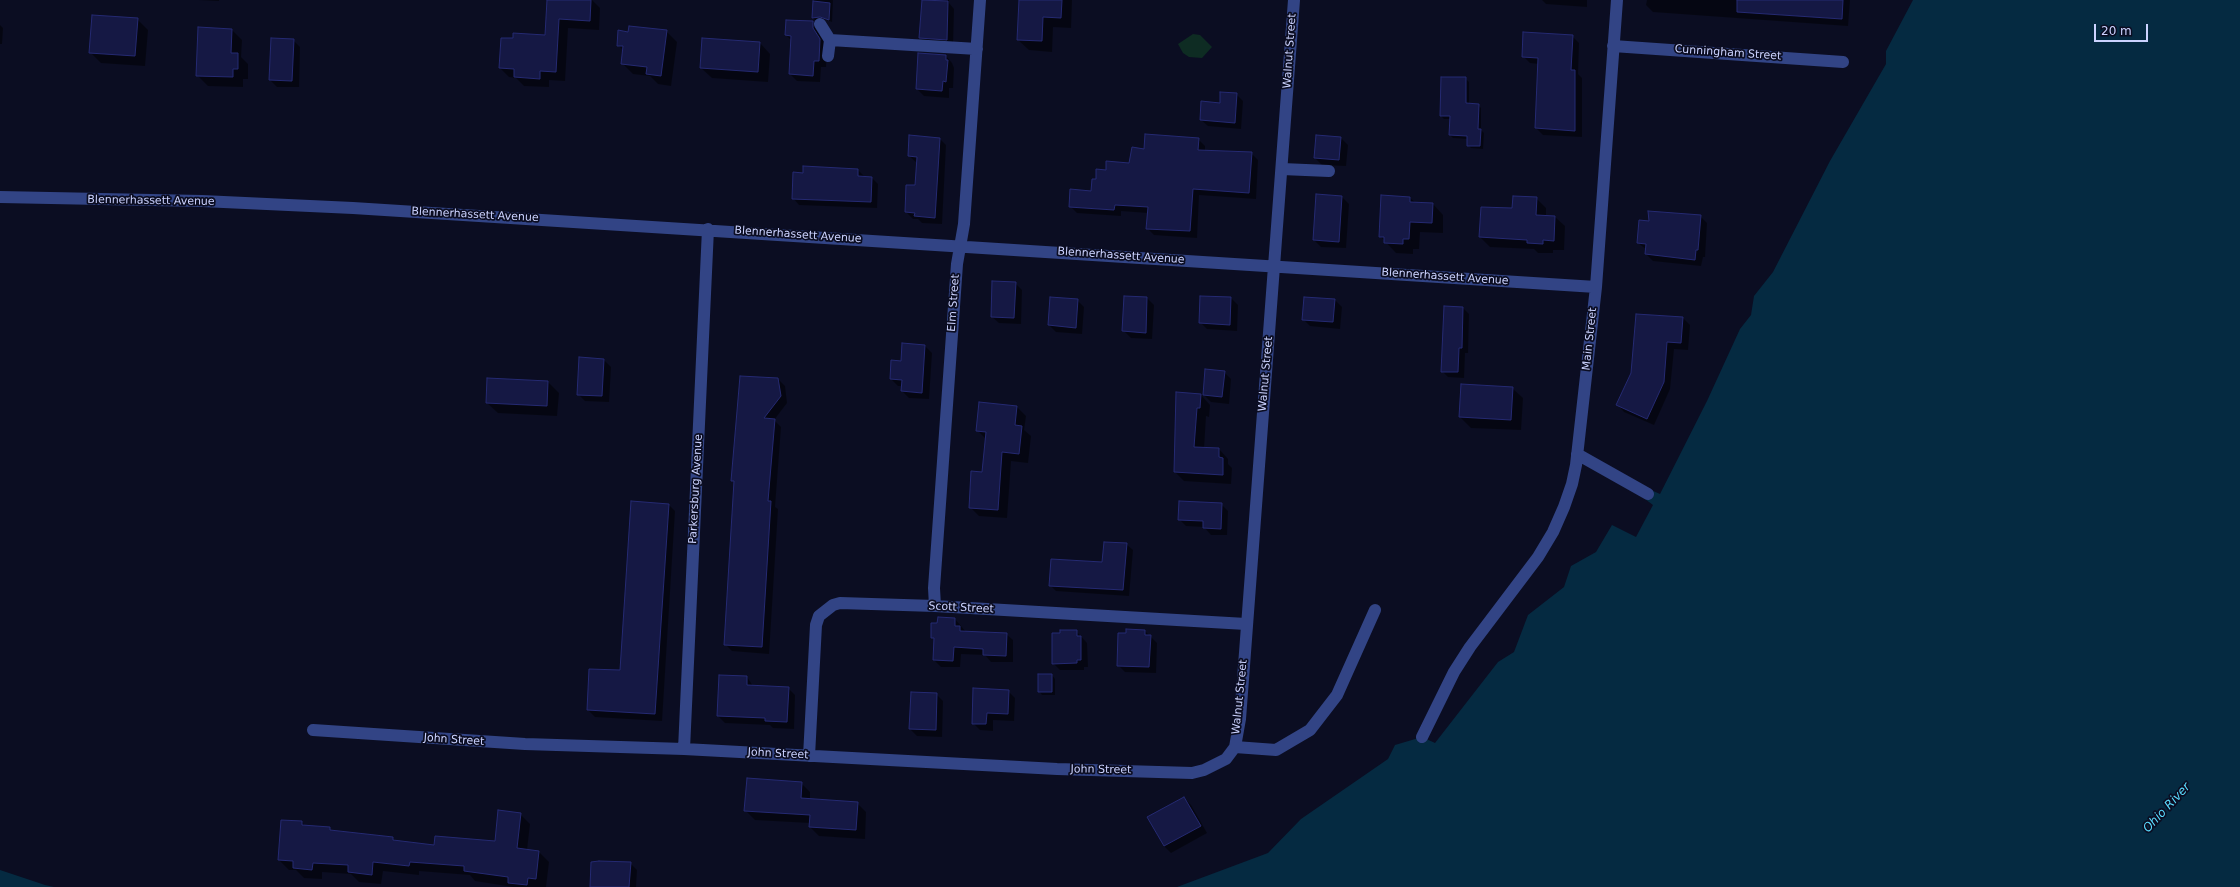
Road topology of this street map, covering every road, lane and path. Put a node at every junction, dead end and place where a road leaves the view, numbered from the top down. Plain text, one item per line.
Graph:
1 (980, 0) edge
2 (1294, 0) edge
3 (1617, 0) edge
4 (820, 24) dead end
5 (830, 40) junction
6 (1613, 46) junction
7 (977, 49) junction
8 (828, 56) dead end
9 (1843, 62) dead end
10 (1282, 169) junction
11 (1329, 171) dead end
12 (0, 197) edge
13 (708, 229) junction
14 (961, 246) junction
15 (1275, 266) junction
16 (1596, 287) junction
17 (1577, 454) junction
18 (1648, 494) dead end
19 (935, 606) junction
20 (1375, 610) dead end
21 (1246, 624) junction
22 (312, 730) dead end
23 (1422, 737) dead end
24 (1235, 747) junction
25 (684, 749) junction
26 (809, 756) junction

1 - 7 street, Elm Street
2 - 10 street, Walnut Street
3 - 6 street, Main Street
4 - 5 street
5 - 7 street
5 - 8 street
6 - 9 street, Cunningham Street
6 - 16 street, Main Street
7 - 14 street, Elm Street
10 - 11 street
10 - 15 street, Walnut Street
12 - 13 street, Blennerhassett Avenue
13 - 14 street, Blennerhassett Avenue
13 - 25 street, Parkersburg Avenue
14 - 15 street, Blennerhassett Avenue
14 - 19 street, Elm Street
15 - 16 street, Blennerhassett Avenue
15 - 21 street, Walnut Street
16 - 17 street, Main Street
17 - 18 street
17 - 23 street, Main Street
19 - 21 street, Scott Street
19 - 26 street, Scott Street
20 - 24 street
21 - 24 street, Walnut Street
22 - 25 street, John Street
24 - 26 street, John Street
25 - 26 street, John Street

